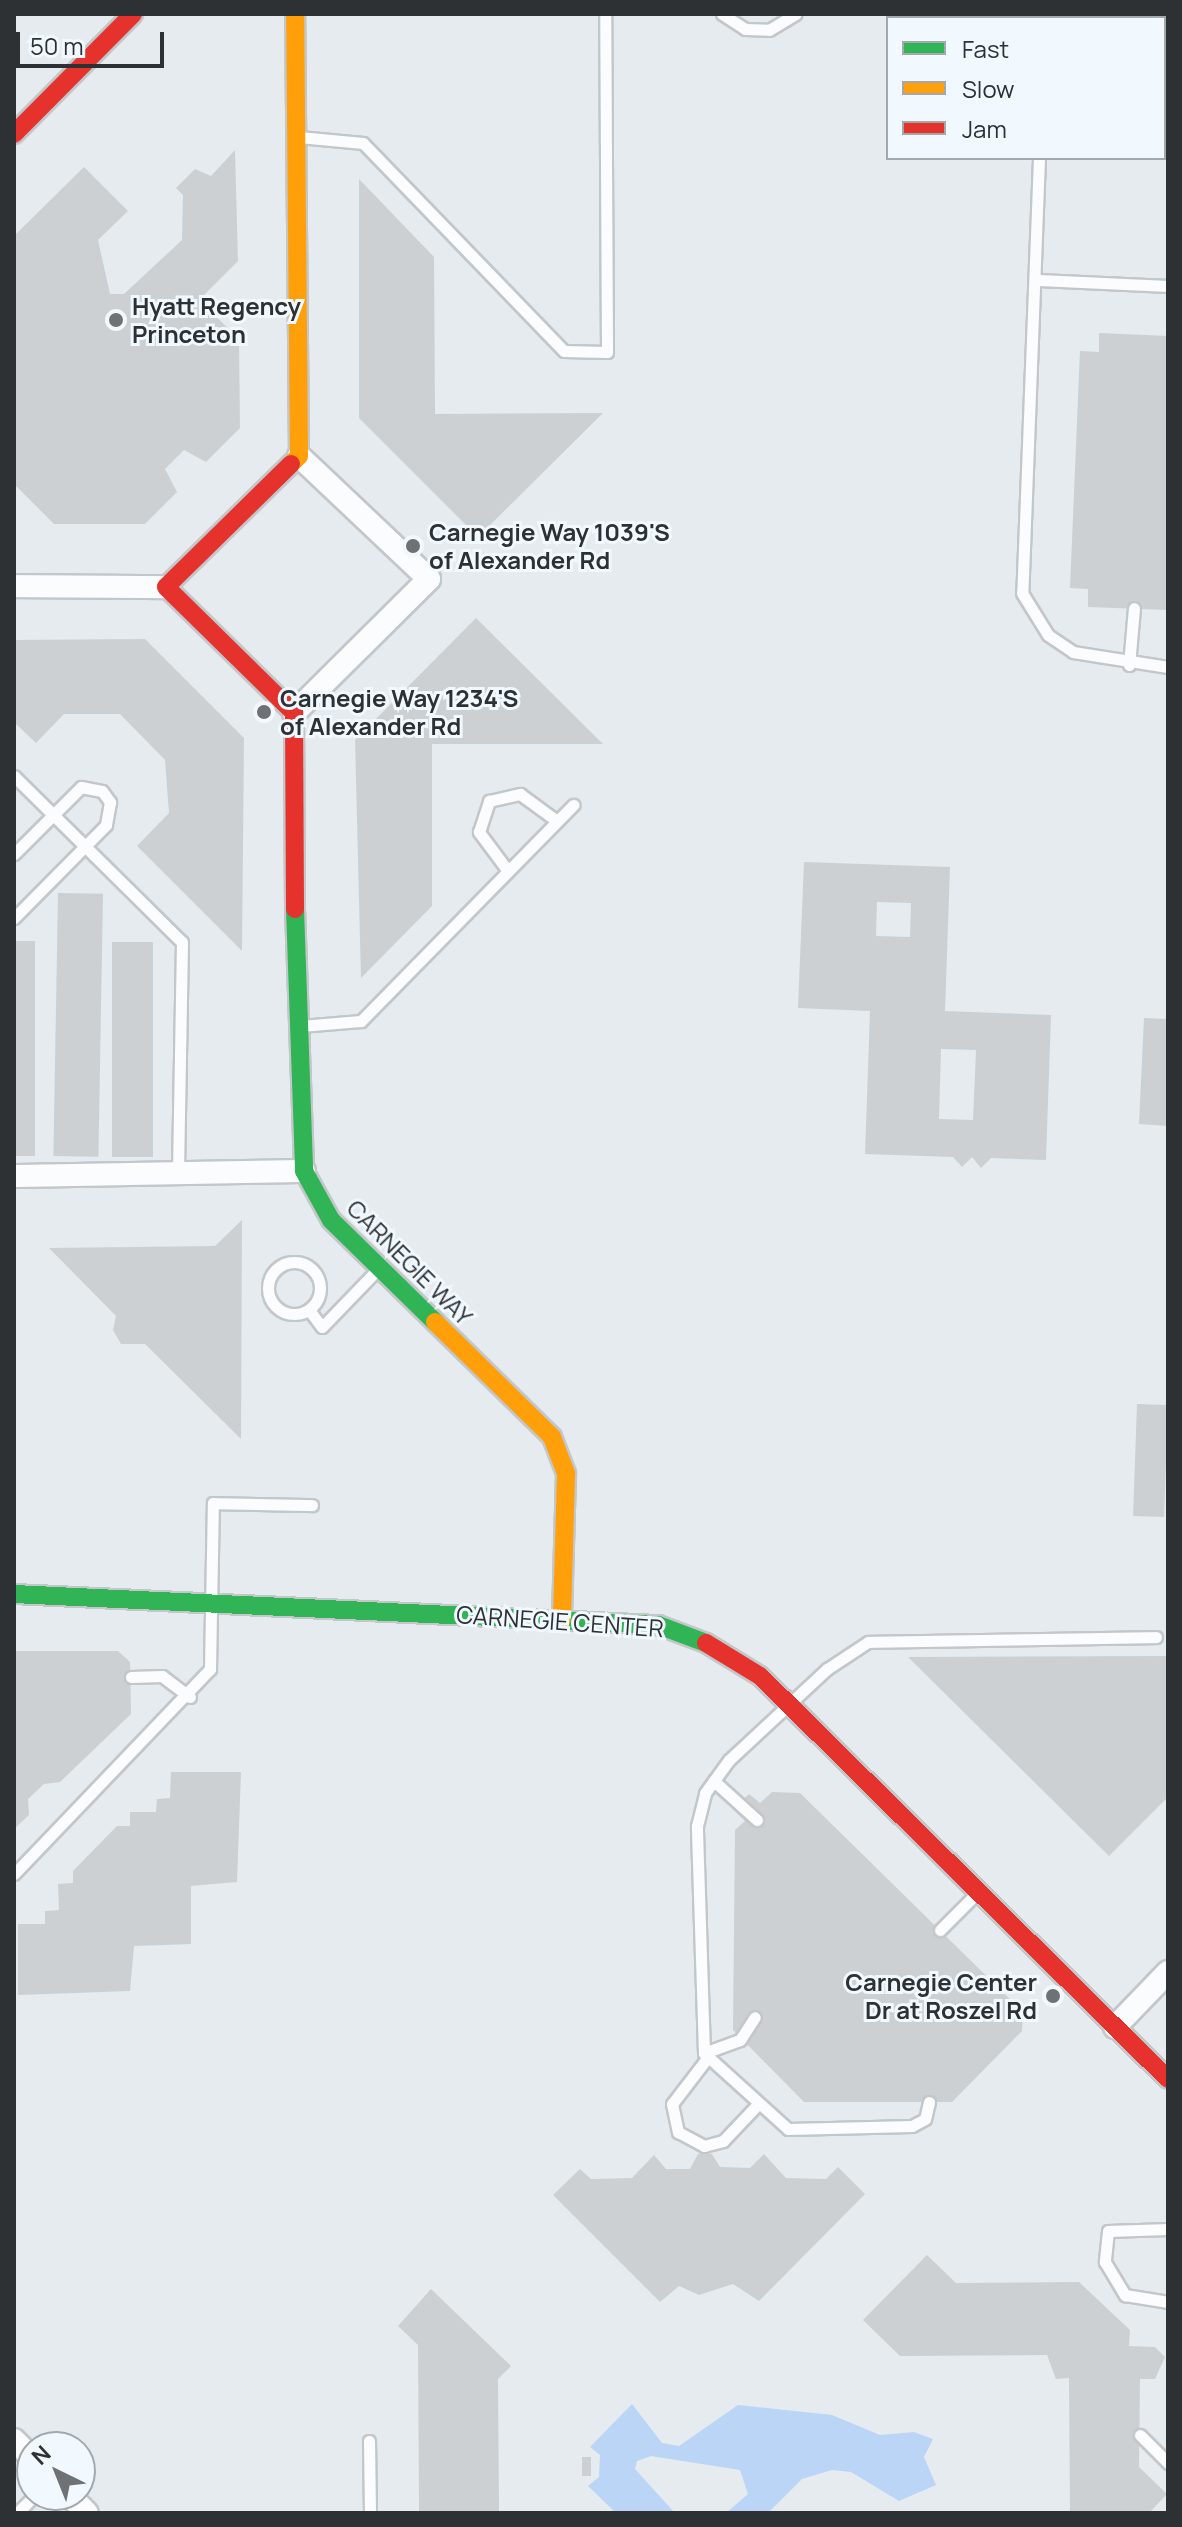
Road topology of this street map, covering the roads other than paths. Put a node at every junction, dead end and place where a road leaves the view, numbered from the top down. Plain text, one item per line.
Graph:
1 (133, 14) edge
2 (295, 14) edge
3 (605, 14) edge
4 (722, 14) edge
5 (796, 14) edge
6 (14, 134) edge
7 (298, 137) junction
8 (1039, 160) edge
9 (1039, 280) junction
10 (1168, 286) edge
11 (299, 456) junction
12 (14, 586) edge
13 (166, 587) junction
14 (1134, 608) dead end
15 (1129, 665) junction
16 (1168, 667) edge
17 (294, 713) junction
18 (14, 776) edge
19 (573, 805) dead end
20 (52, 814) junction
21 (557, 821) junction
22 (86, 847) junction
23 (14, 854) edge
24 (508, 871) junction
25 (14, 918) edge
26 (299, 1026) junction
27 (304, 1171) junction
28 (178, 1173) junction
29 (14, 1176) edge
30 (380, 1267) junction
31 (309, 1310) junction
32 (312, 1505) dead end
33 (14, 1594) edge
34 (214, 1603) junction
35 (562, 1619) junction
36 (1156, 1637) dead end
37 (131, 1677) dead end
38 (190, 1697) junction
39 (790, 1705) junction
40 (714, 1781) junction
41 (757, 1820) dead end
42 (14, 1874) edge
43 (978, 1891) junction
44 (940, 1930) dead end
45 (1168, 1972) edge
46 (755, 2017) dead end
47 (1115, 2027) junction
48 (706, 2055) junction
49 (1168, 2079) edge
50 (929, 2102) dead end
51 (759, 2103) junction
52 (1168, 2229) edge
53 (1168, 2302) edge
54 (1140, 2435) dead end
55 (369, 2441) dead end
56 (1168, 2463) edge
57 (370, 2513) edge

1 - 6 street
2 - 7 street
3 - 7 lane
4 - 5 lane
7 - 11 street
8 - 9 lane
9 - 10 lane
9 - 15 lane
11 - 13 street
11 - 17 street
12 - 13 street
13 - 17 street
14 - 15 lane
15 - 16 lane
17 - 26 street, CARNEGIE WAY
18 - 20 lane
19 - 21 lane
20 - 22 lane
20 - 22 lane
20 - 23 lane
21 - 24 lane
21 - 24 lane
22 - 25 lane
22 - 28 lane
24 - 26 lane
26 - 27 street, CARNEGIE WAY
27 - 28 street
27 - 30 street, CARNEGIE WAY
28 - 29 street
30 - 31 lane
30 - 35 street, CARNEGIE WAY
31 - 31 lane
32 - 34 lane
33 - 34 street, CARNEGIE CENTER
34 - 35 street, CARNEGIE CENTER
34 - 38 lane
35 - 39 street, CARNEGIE CENTER
36 - 39 lane
37 - 38 lane
38 - 42 lane
39 - 40 lane
39 - 43 street, CARNEGIE CENTER
40 - 41 lane
40 - 48 lane
43 - 44 lane
43 - 47 street, CARNEGIE CENTER
45 - 47 street
46 - 48 lane
47 - 49 street, CARNEGIE CENTER
48 - 51 lane
48 - 51 lane
50 - 51 lane
52 - 53 lane
54 - 56 lane
55 - 57 lane

